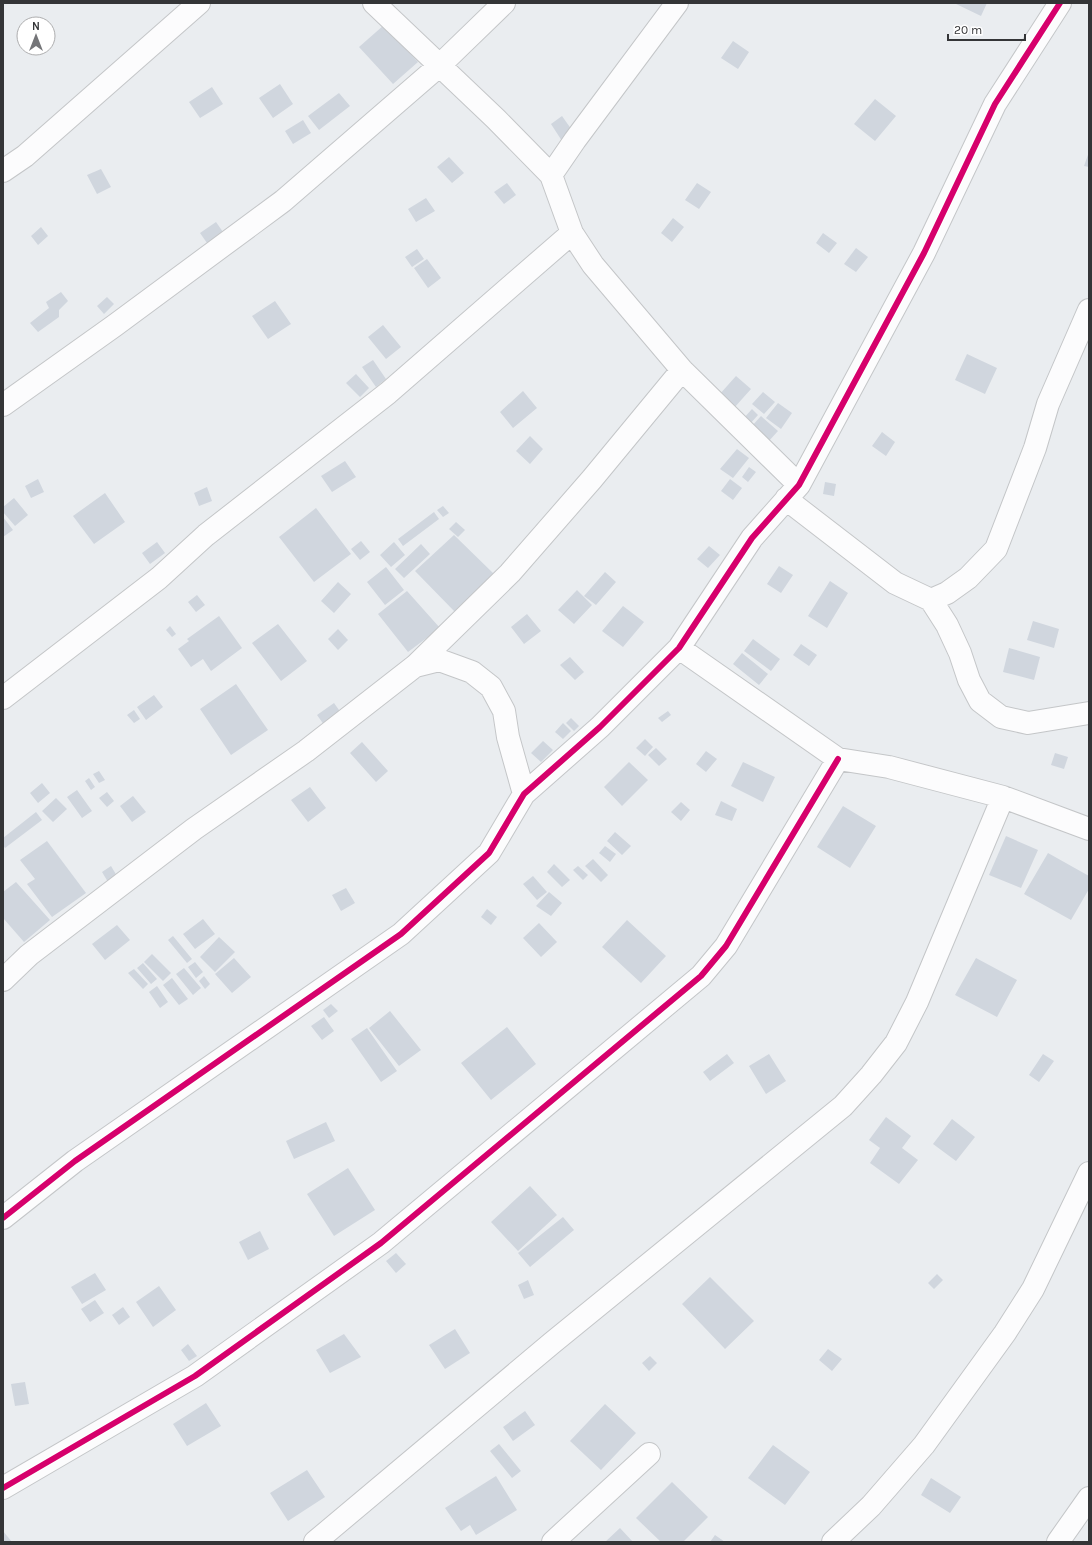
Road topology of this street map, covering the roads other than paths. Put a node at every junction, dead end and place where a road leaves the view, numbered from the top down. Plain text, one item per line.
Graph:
1 (199, 3) edge
2 (374, 3) edge
3 (504, 3) edge
4 (677, 3) edge
5 (1060, 3) edge
6 (439, 66) junction
7 (3, 171) edge
8 (551, 175) junction
9 (572, 233) junction
10 (1089, 310) edge
11 (682, 370) junction
12 (3, 405) edge
13 (792, 492) junction
14 (932, 600) junction
15 (680, 648) junction
16 (415, 666) junction
17 (3, 698) edge
18 (1089, 713) edge
19 (838, 760) junction
20 (524, 794) junction
21 (1003, 798) junction
22 (1089, 829) edge
23 (3, 980) edge
24 (1089, 1173) edge
25 (3, 1218) edge
26 (649, 1454) dead end
27 (3, 1488) edge
28 (1089, 1498) edge
29 (315, 1542) edge
30 (552, 1542) edge
31 (833, 1542) edge
32 (1058, 1542) edge

1 - 7 street
2 - 6 street
3 - 6 street
4 - 8 street
5 - 13 street
6 - 8 street
6 - 12 street
8 - 9 street
9 - 11 street
9 - 17 street
10 - 14 street
11 - 13 street
11 - 16 street
13 - 14 street
13 - 15 street
14 - 18 street
15 - 19 street
15 - 20 street
16 - 20 street
16 - 23 street
19 - 21 street
19 - 27 street
20 - 25 street
21 - 22 street
21 - 29 street
24 - 31 street
26 - 30 street
28 - 32 street

